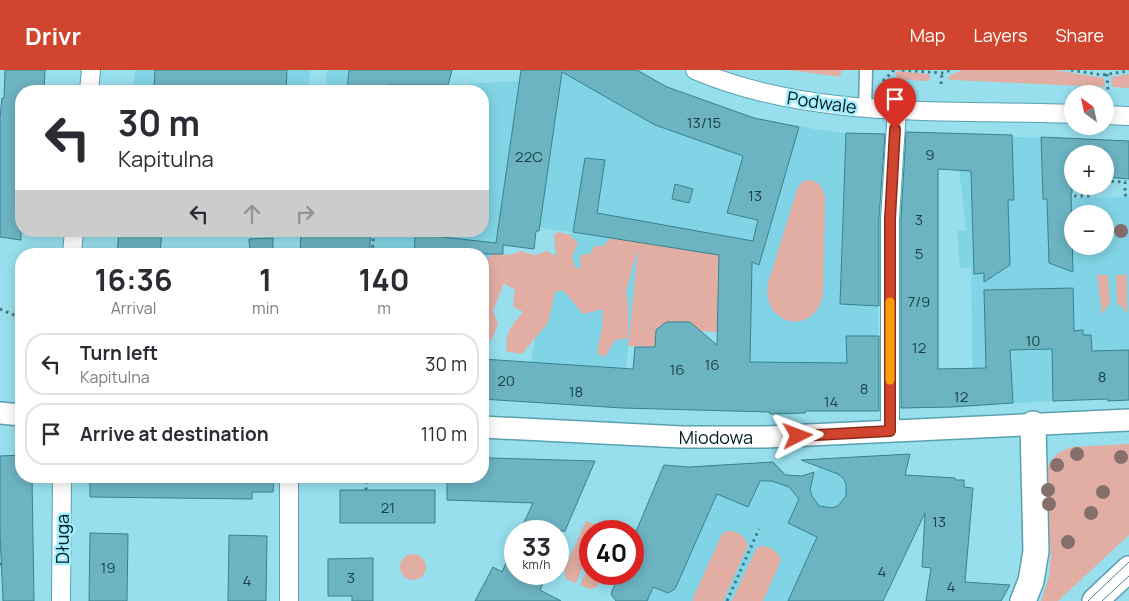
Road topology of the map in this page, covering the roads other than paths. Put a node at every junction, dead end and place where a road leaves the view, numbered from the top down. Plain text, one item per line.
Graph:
1 (92, 70) edge
2 (694, 70) edge
3 (866, 70) edge
4 (90, 85) edge
5 (865, 108) junction
6 (897, 110) junction
7 (1064, 114) edge
8 (1114, 115) edge
9 (1129, 116) edge
10 (0, 413) edge
11 (15, 414) edge
12 (1129, 420) edge
13 (1033, 424) junction
14 (489, 427) edge
15 (890, 431) junction
16 (62, 483) edge
17 (289, 483) edge
18 (1129, 569) edge
19 (61, 601) edge
20 (289, 601) edge
21 (1023, 601) edge
22 (1095, 601) edge

1 - 4 street
2 - 5 street, Podwale
3 - 5 street
5 - 6 street, Podwale
6 - 7 street, Podwale
6 - 15 street
8 - 9 street
10 - 11 street
12 - 13 street, Miodowa
13 - 15 street, Miodowa
13 - 21 main road
14 - 15 street, Miodowa
16 - 19 street, Długa
17 - 20 street
18 - 22 main road

